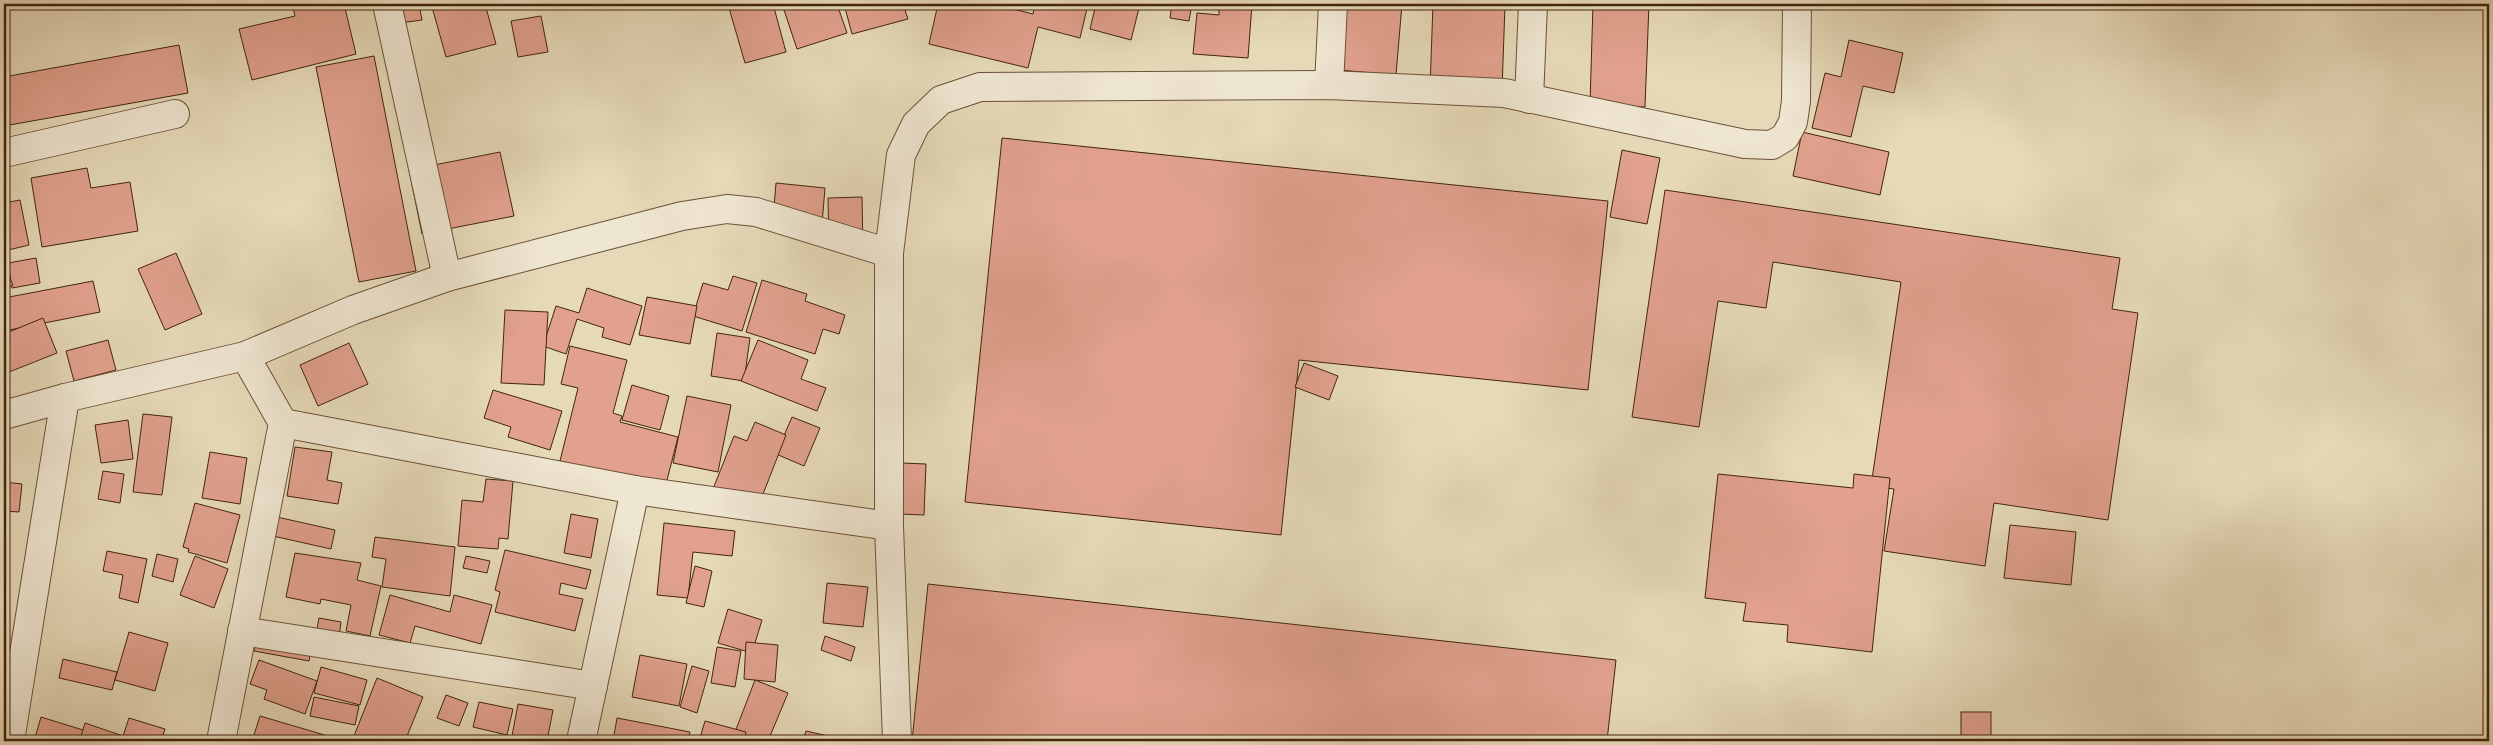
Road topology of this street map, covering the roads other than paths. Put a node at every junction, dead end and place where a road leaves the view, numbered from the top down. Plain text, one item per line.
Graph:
1 (387, 4) edge
2 (1332, 4) edge
3 (1533, 4) edge
4 (1797, 4) edge
5 (1329, 85) junction
6 (1528, 99) junction
7 (175, 114) dead end
8 (4, 153) edge
9 (889, 252) junction
10 (447, 277) junction
11 (245, 356) junction
12 (65, 398) junction
13 (4, 415) edge
14 (283, 423) junction
15 (635, 490) junction
16 (889, 526) junction
17 (242, 631) junction
18 (592, 686) junction
19 (10, 741) edge
20 (221, 741) edge
21 (581, 741) edge
22 (897, 741) edge

1 - 10 street
2 - 5 street
3 - 6 street
4 - 6 street
5 - 6 street
5 - 9 street
7 - 8 street
9 - 10 street
9 - 16 street
10 - 11 street
11 - 12 street
11 - 14 street
12 - 13 street
12 - 19 street
14 - 15 street
14 - 17 street
15 - 16 street
15 - 18 street
16 - 22 street
17 - 18 street
17 - 20 street
18 - 21 street

